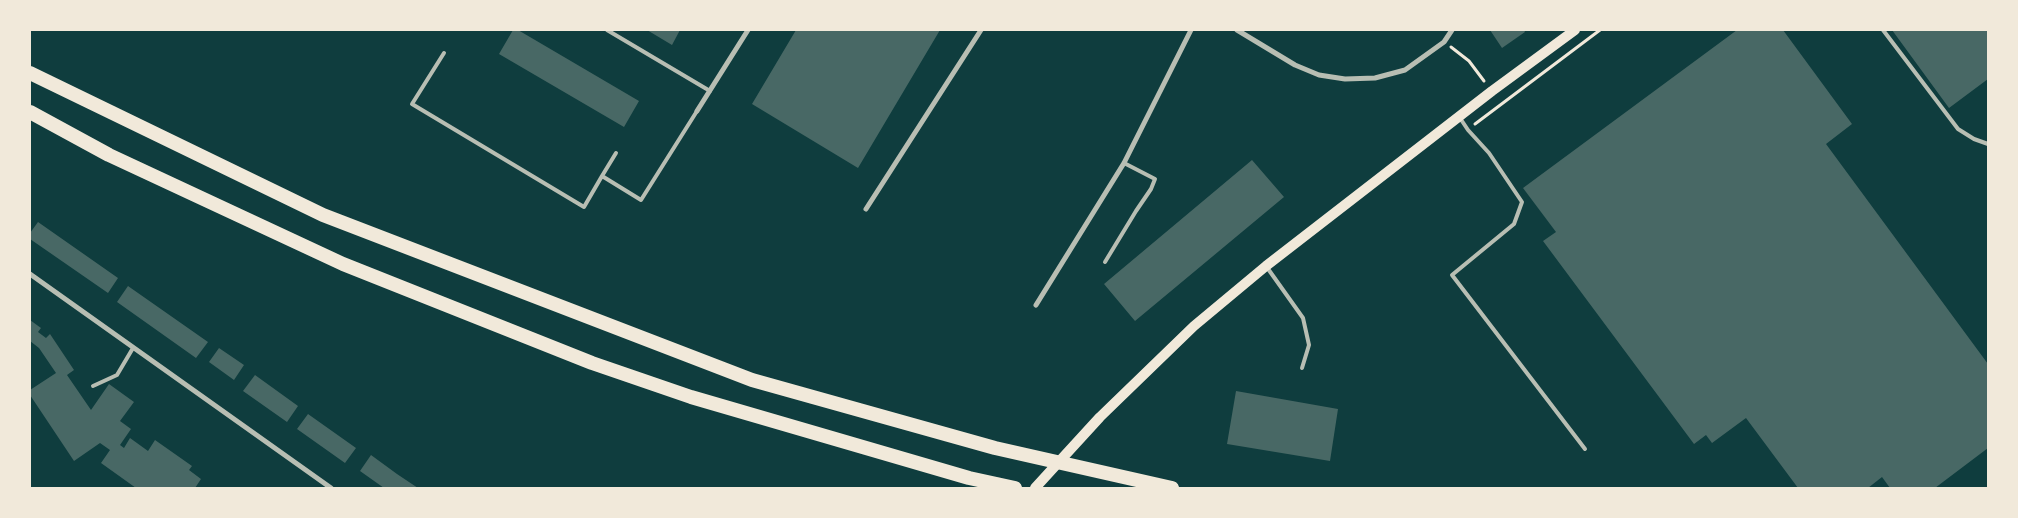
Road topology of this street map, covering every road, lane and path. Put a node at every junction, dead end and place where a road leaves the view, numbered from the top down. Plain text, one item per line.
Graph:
1 (607, 30) edge
2 (748, 30) edge
3 (981, 30) edge
4 (1191, 30) edge
5 (1237, 30) edge
6 (1452, 30) edge
7 (1575, 30) edge
8 (1600, 30) edge
9 (1883, 30) edge
10 (1444, 42) junction
11 (444, 53) dead end
12 (30, 73) edge
13 (710, 91) junction
14 (1492, 91) junction
15 (697, 111) joint
16 (30, 112) edge
17 (1459, 116) junction
18 (1468, 130) junction
19 (1988, 144) edge
20 (616, 153) dead end
21 (1124, 163) junction
22 (602, 176) junction
23 (866, 209) dead end
24 (1105, 262) dead end
25 (1266, 266) junction
26 (30, 274) edge
27 (1036, 306) dead end
28 (133, 348) junction
29 (1302, 368) dead end
30 (93, 386) dead end
31 (1585, 449) dead end
32 (331, 488) edge
33 (1015, 488) edge
34 (1035, 488) edge
35 (1172, 488) edge

1 - 13 lane
2 - 13 street
3 - 23 street
4 - 21 street
5 - 10 street
6 - 10 street
7 - 14 main road
8 - 18 path
9 - 19 lane
10 - 14 path
11 - 22 lane
12 - 35 highway
13 - 15 street
14 - 17 main road
15 - 22 lane
16 - 33 highway
17 - 18 lane
17 - 25 main road
18 - 31 lane
20 - 22 lane
21 - 24 lane
21 - 27 street
25 - 29 lane
25 - 34 main road
26 - 28 street
28 - 30 lane
28 - 32 street

